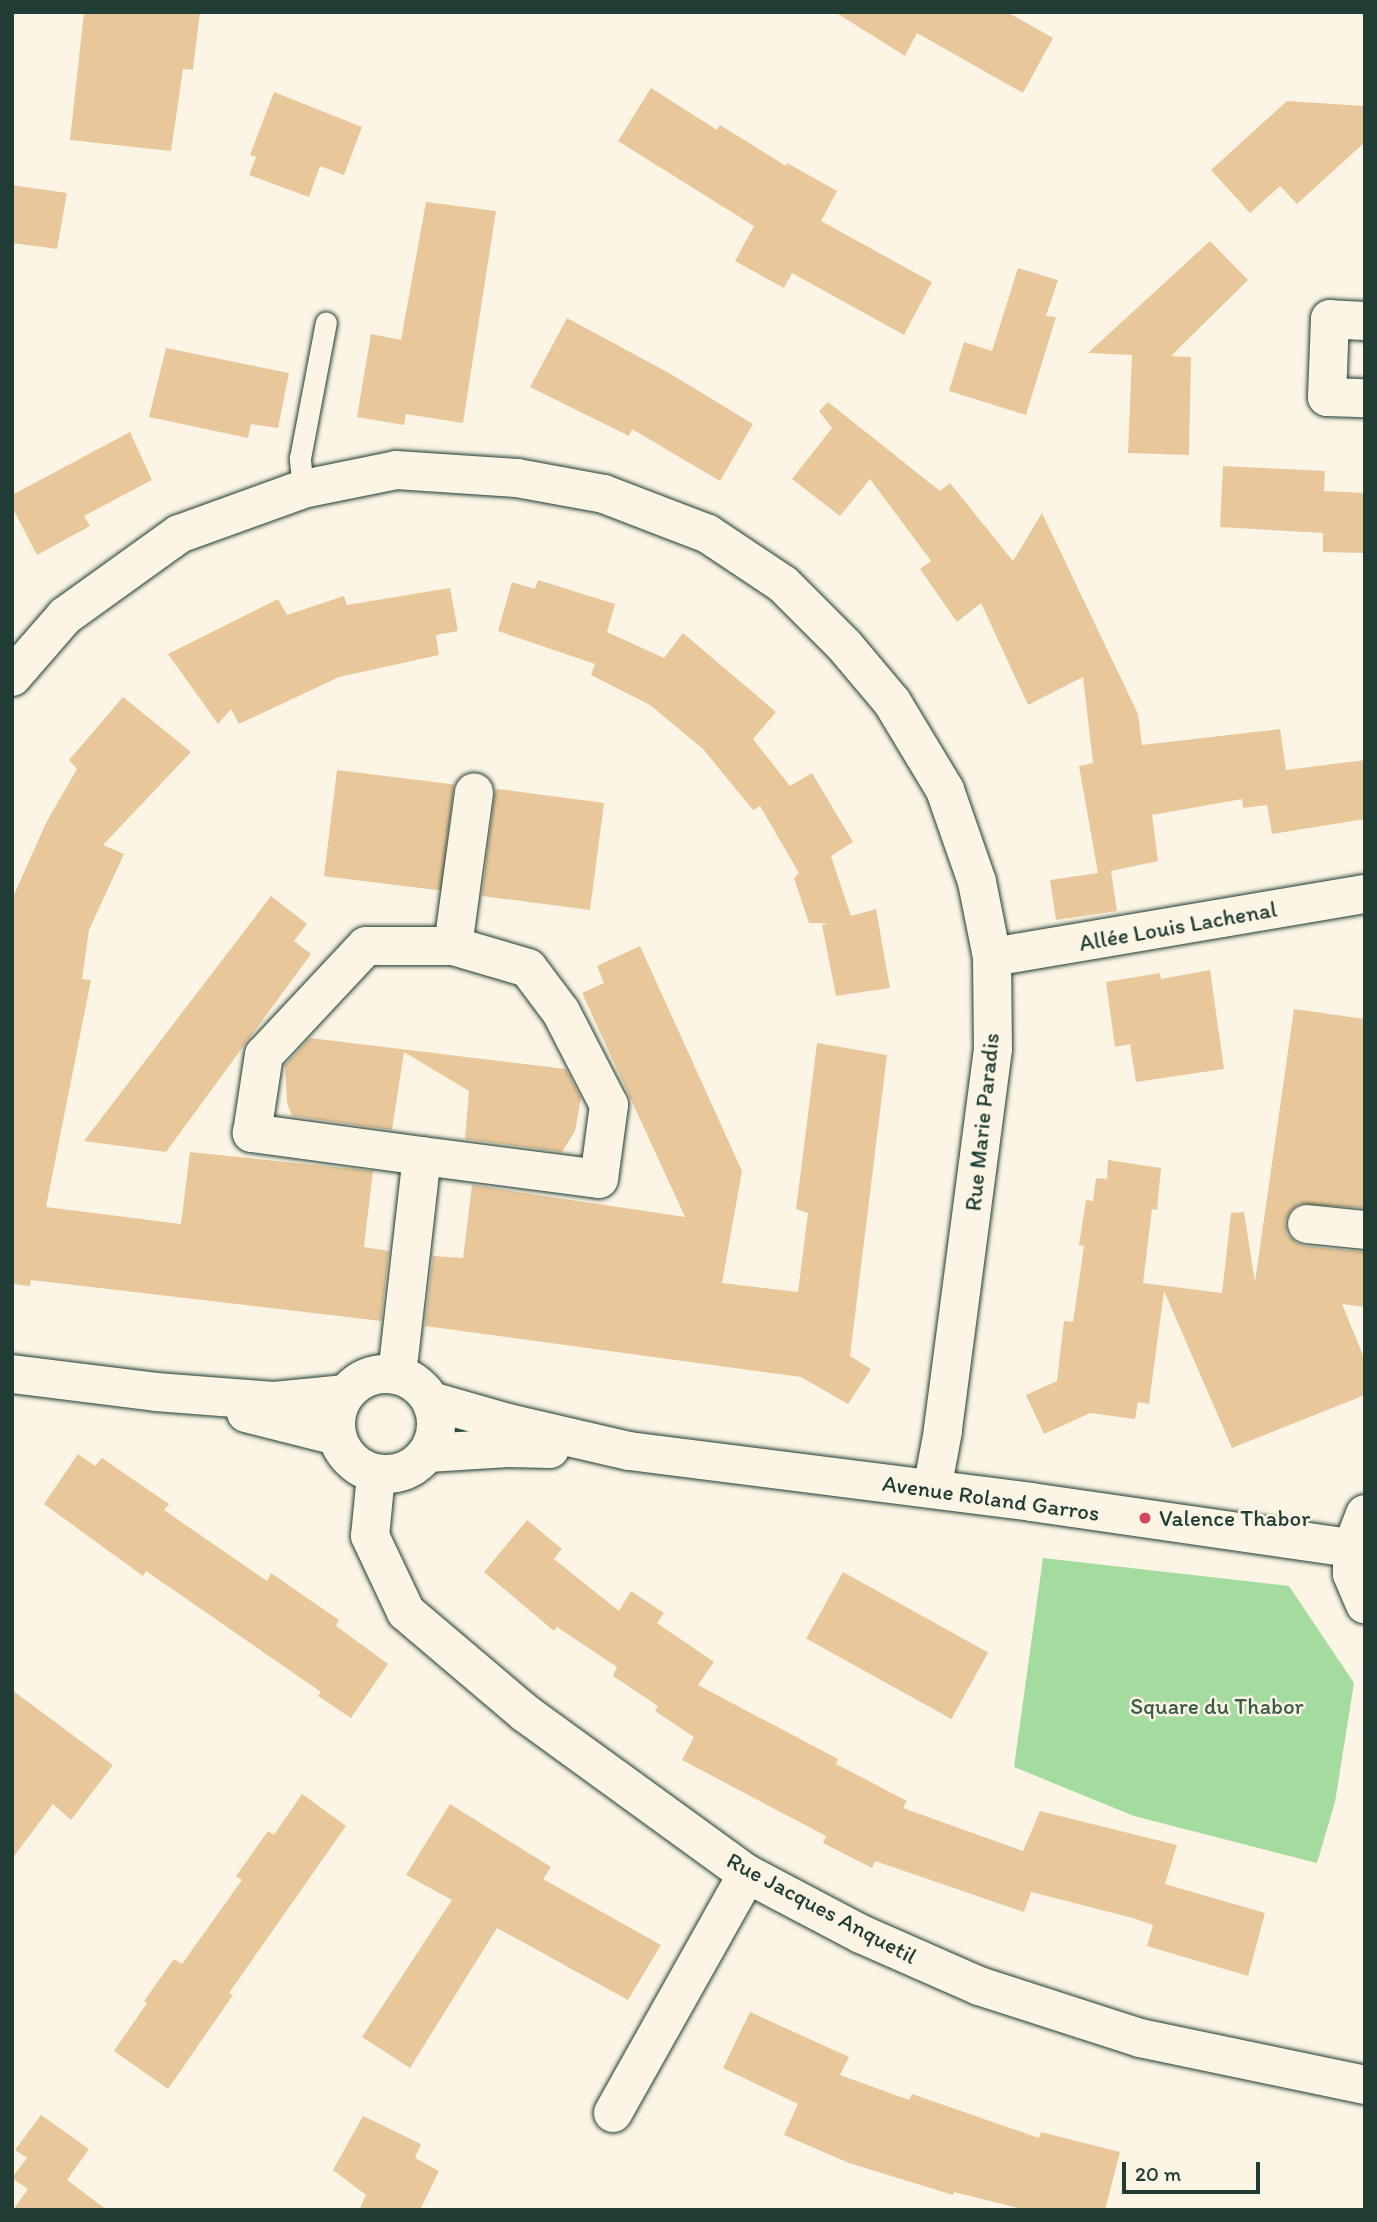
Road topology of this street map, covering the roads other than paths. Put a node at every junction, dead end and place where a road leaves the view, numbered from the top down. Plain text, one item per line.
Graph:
1 (1365, 321) edge
2 (326, 322) dead end
3 (1365, 398) edge
4 (303, 489) junction
5 (12, 677) edge
6 (474, 792) dead end
7 (1365, 894) edge
8 (453, 946) junction
9 (992, 957) junction
10 (422, 1156) junction
11 (1307, 1223) dead end
12 (1365, 1230) edge
13 (12, 1374) edge
14 (397, 1375) junction
15 (156, 1392) junction
16 (346, 1394) junction
17 (431, 1401) junction
18 (337, 1436) junction
19 (629, 1451) junction
20 (428, 1453) junction
21 (376, 1475) junction
22 (932, 1489) junction
23 (1358, 1531) edge
24 (1365, 1604) edge
25 (747, 1874) junction
26 (1365, 2085) edge
27 (614, 2113) dead end

1 - 3 street
2 - 4 lane
4 - 5 street, Rue Marie Paradis
4 - 9 street, Rue Marie Paradis
6 - 8 street
7 - 9 street, Allée Louis Lachenal
8 - 10 street
8 - 10 street
9 - 22 street, Rue Marie Paradis
10 - 14 street
11 - 12 street
13 - 15 street
14 - 16 street
14 - 17 street
15 - 16 street
15 - 18 street
16 - 18 street
17 - 19 street, Avenue Roland Garros
17 - 20 street
18 - 21 street
19 - 20 street, Avenue Roland Garros
19 - 22 street, Avenue Roland Garros
20 - 21 street
21 - 25 street, Rue Jacques Anquetil
22 - 23 street, Avenue Roland Garros
23 - 24 street
25 - 26 street, Rue Jacques Anquetil
25 - 27 street

